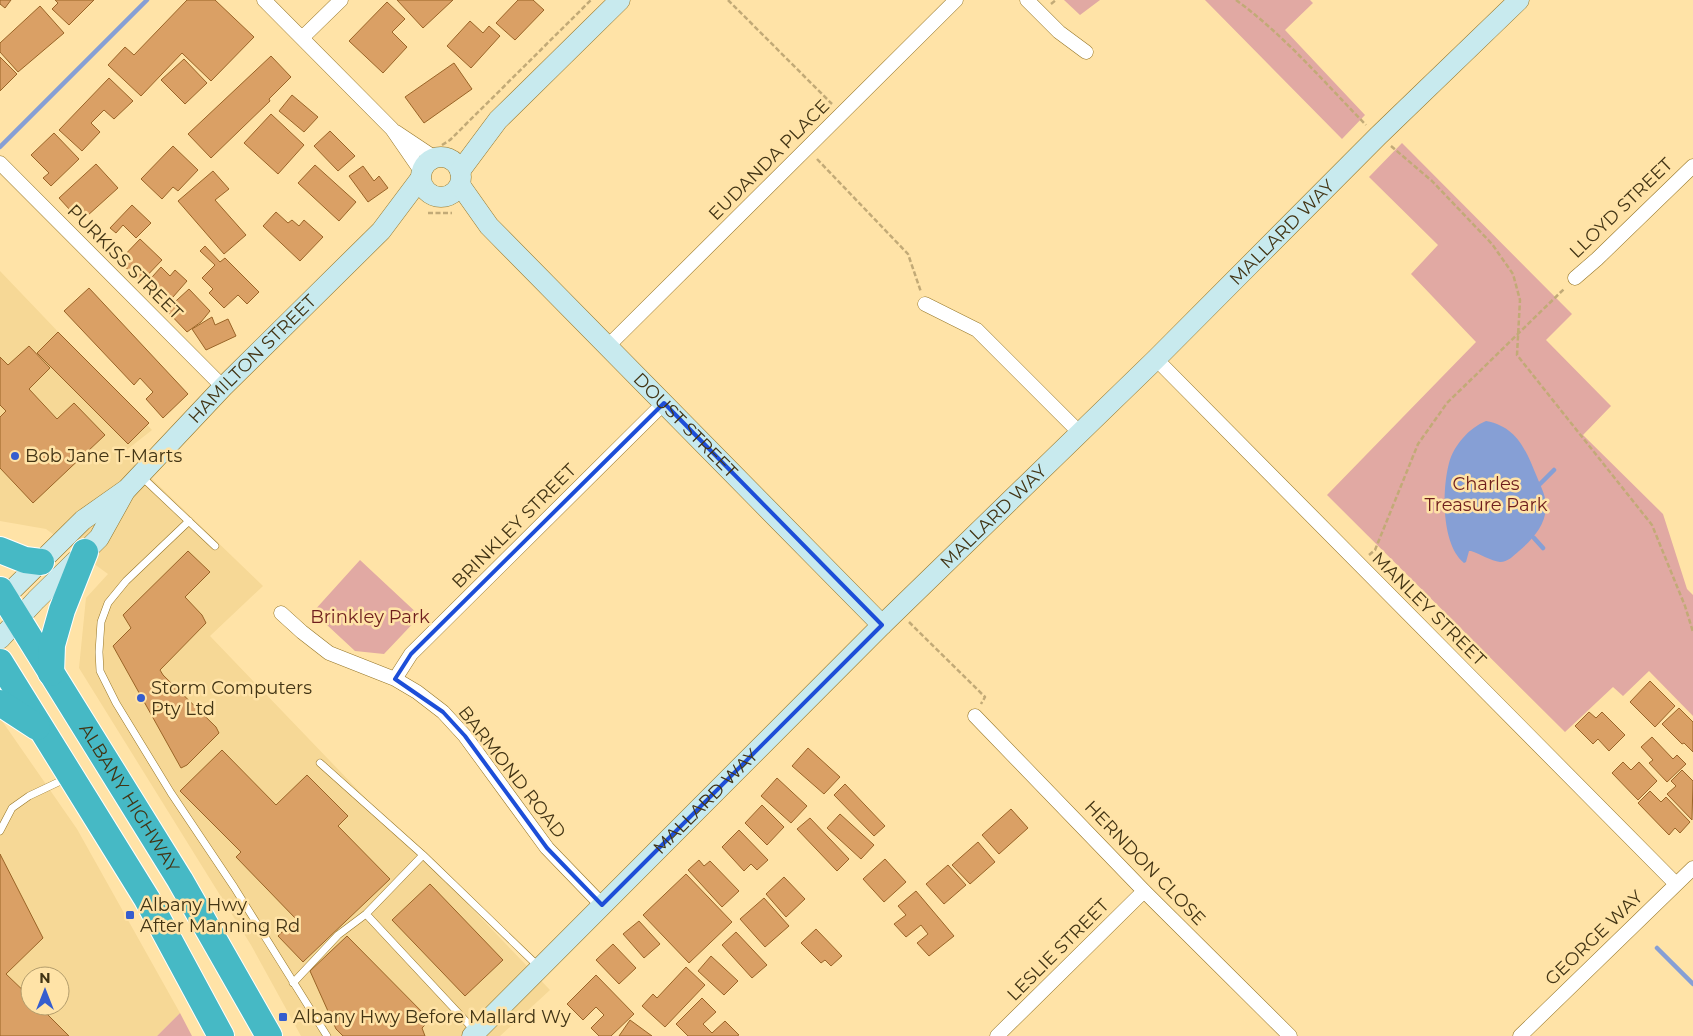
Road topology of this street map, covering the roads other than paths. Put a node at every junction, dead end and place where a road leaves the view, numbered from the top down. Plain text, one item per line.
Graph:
1 (264, 0) edge
2 (341, 0) edge
3 (620, 0) edge
4 (956, 0) edge
5 (1027, 0) edge
6 (1519, 0) edge
7 (302, 38) junction
8 (1086, 52) dead end
9 (498, 120) junction
10 (392, 129) junction
11 (434, 161) junction
12 (0, 163) edge
13 (1693, 166) edge
14 (447, 196) junction
15 (381, 231) junction
16 (1575, 278) road end
17 (925, 304) road end
18 (607, 347) junction
19 (1156, 358) junction
20 (223, 387) junction
21 (664, 403) junction
22 (1079, 432) junction
23 (133, 482) junction
24 (189, 521) junction
25 (214, 546) dead end
26 (0, 550) edge
27 (85, 552) junction
28 (41, 562) junction
29 (2, 597) edge
30 (281, 613) dead end
31 (19, 620) junction
32 (882, 625) junction
33 (0, 639) edge
34 (0, 662) edge
35 (50, 673) junction
36 (395, 679) junction
37 (0, 703) edge
38 (974, 716) road end
39 (44, 732) junction
40 (320, 764) dead end
41 (71, 776) junction
42 (0, 832) edge
43 (423, 855) junction
44 (1693, 868) edge
45 (1676, 884) junction
46 (1144, 890) junction
47 (602, 905) junction
48 (366, 914) junction
49 (540, 968) junction
50 (293, 983) junction
51 (476, 1035) edge
52 (221, 1036) edge
53 (269, 1036) edge
54 (327, 1036) edge
55 (997, 1036) edge
56 (1290, 1036) edge
57 (1520, 1036) edge

1 - 7 street
2 - 7 street
3 - 9 street, HAMILTON STREET
4 - 18 street, EUDANDA PLACE
5 - 8 street
6 - 19 street, MALLARD WAY
7 - 10 street
9 - 11 street, HAMILTON STREET
9 - 14 street, HAMILTON STREET
10 - 11 street
10 - 11 street
11 - 14 street
11 - 14 street
11 - 15 street, HAMILTON STREET
12 - 20 street, PURKISS STREET
13 - 16 street, LLOYD STREET
14 - 15 street, HAMILTON STREET
14 - 18 street, DOUST STREET
15 - 20 street, HAMILTON STREET
17 - 22 street
18 - 21 street, DOUST STREET
19 - 22 street, MALLARD WAY
19 - 45 street, MANLEY STREET
20 - 23 street, HAMILTON STREET
21 - 32 street, DOUST STREET
21 - 36 street, BRINKLEY STREET
22 - 32 street, MALLARD WAY
23 - 24 lane
23 - 27 street, HAMILTON STREET
23 - 28 street, HAMILTON STREET
24 - 25 lane
24 - 50 lane
26 - 28 highway
27 - 31 street, HAMILTON STREET
27 - 35 highway
28 - 29 street, HAMILTON STREET
29 - 31 highway, ALBANY HIGHWAY
30 - 36 street, BARMOND ROAD
31 - 33 street, HAMILTON STREET
31 - 35 highway, ALBANY HIGHWAY
32 - 47 street, MALLARD WAY
34 - 39 highway
35 - 53 highway, ALBANY HIGHWAY
36 - 47 street, BARMOND ROAD
37 - 39 highway
38 - 46 street, HERNDON CLOSE
39 - 41 highway
40 - 43 lane
41 - 42 lane
41 - 52 highway
43 - 48 lane
43 - 49 lane
44 - 45 street, GEORGE WAY
45 - 57 street, GEORGE WAY
46 - 55 street, LESLIE STREET
46 - 56 street, HERNDON CLOSE
47 - 49 street, MALLARD WAY
48 - 50 lane
48 - 51 lane
49 - 51 street, MALLARD WAY
50 - 54 lane

